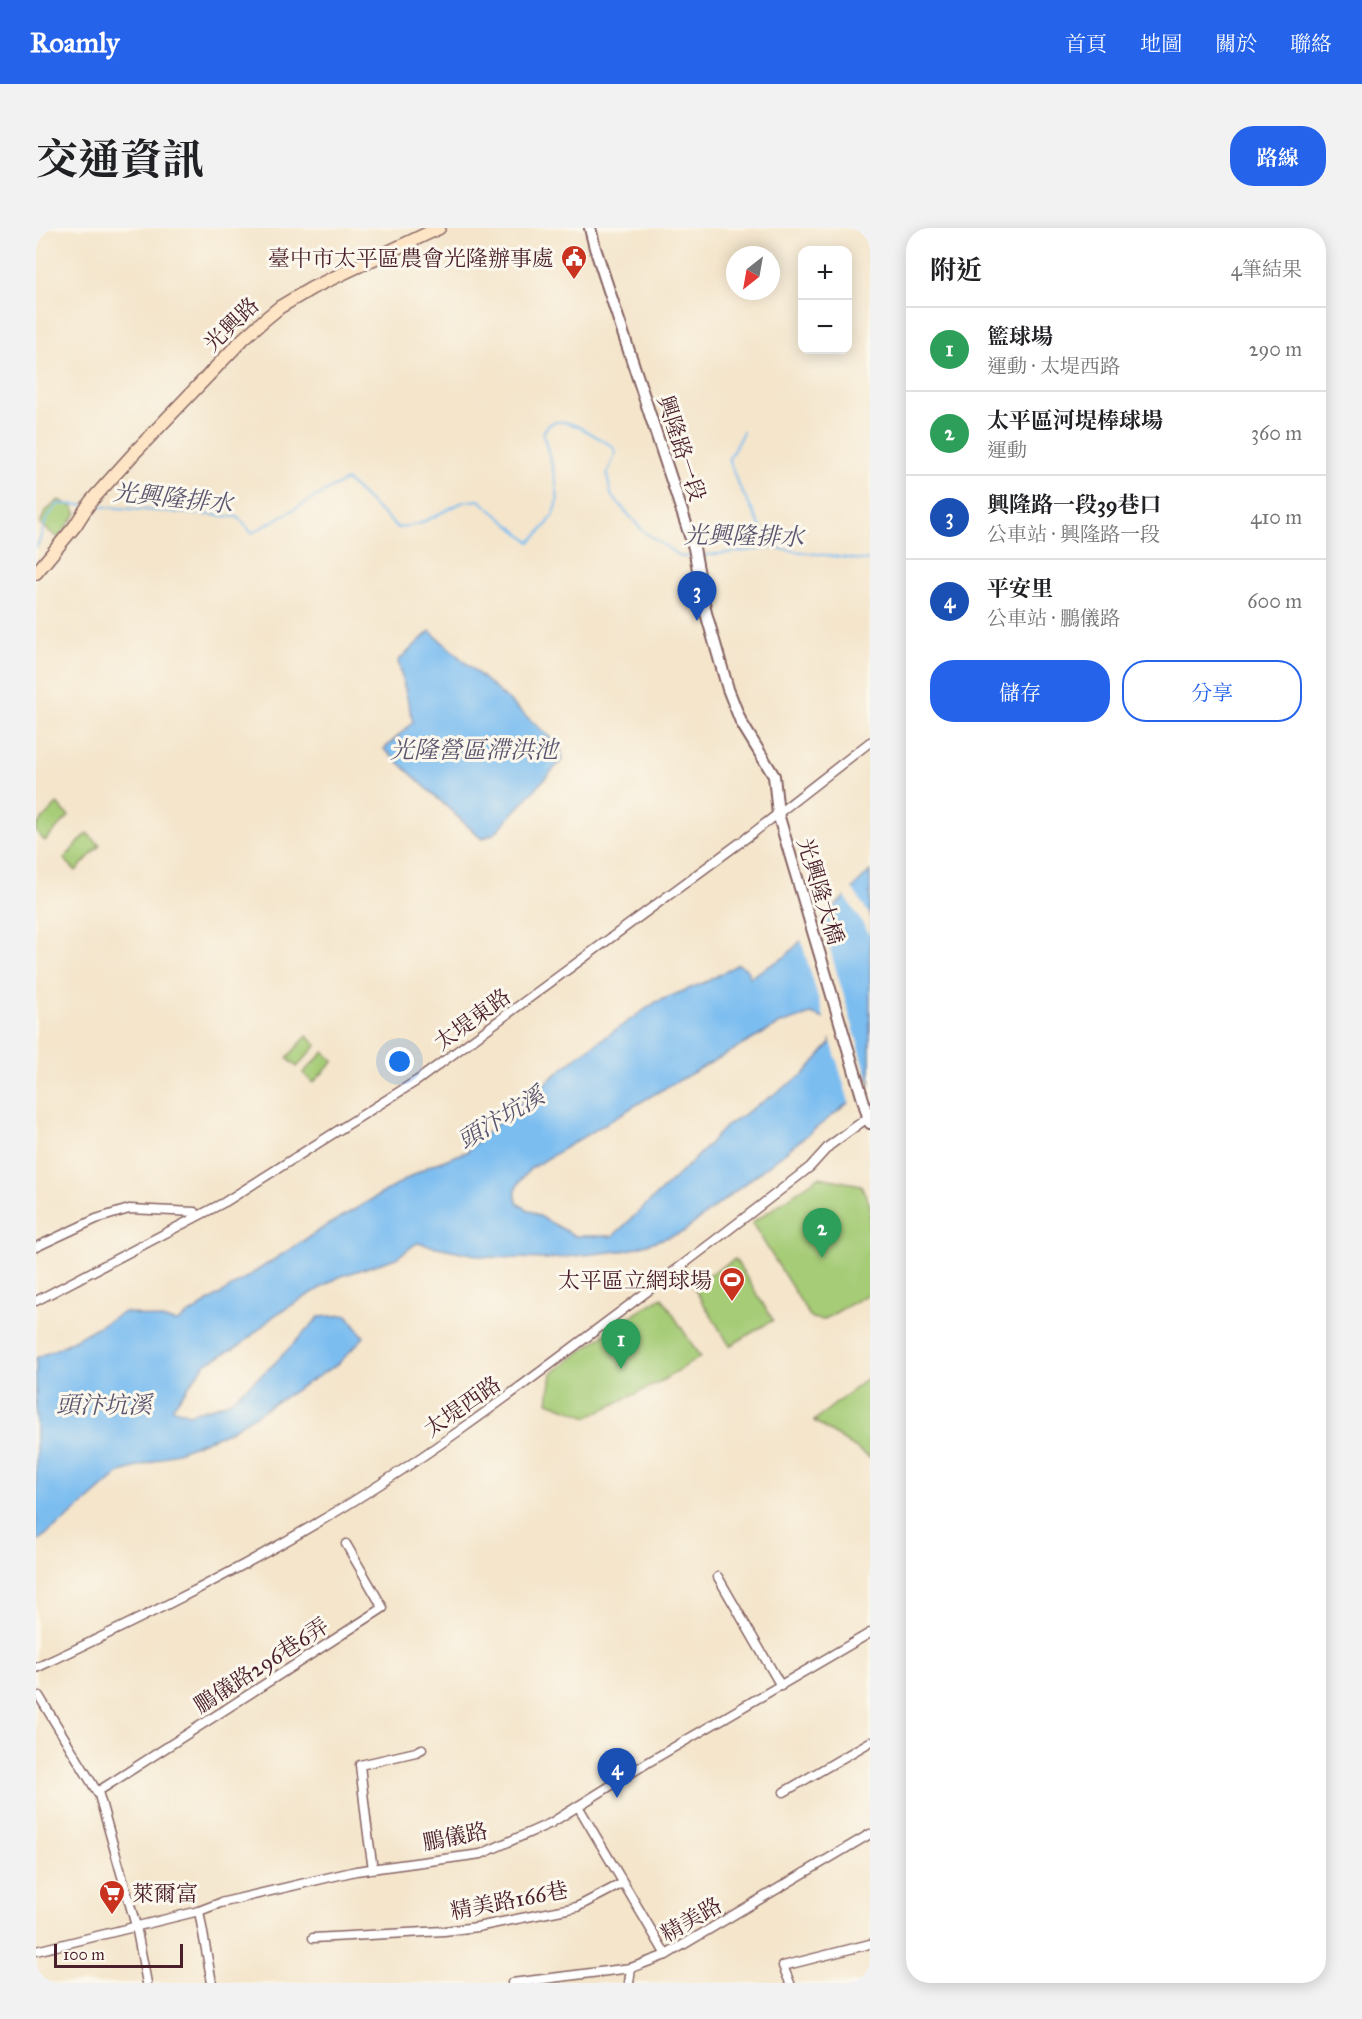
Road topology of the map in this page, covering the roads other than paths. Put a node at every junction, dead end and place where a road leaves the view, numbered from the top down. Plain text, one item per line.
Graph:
1 (439, 228) edge
2 (590, 228) edge
3 (36, 573) edge
4 (870, 742) edge
5 (778, 814) junction
6 (869, 1119) edge
7 (195, 1212) dead end
8 (36, 1247) edge
9 (36, 1301) edge
10 (346, 1544) dead end
11 (718, 1577) dead end
12 (870, 1633) edge
13 (36, 1668) edge
14 (781, 1686) junction
15 (39, 1696) dead end
16 (870, 1742) edge
17 (422, 1749) dead end
18 (97, 1792) junction
19 (784, 1792) dead end
20 (578, 1806) junction
21 (870, 1834) edge
22 (373, 1868) junction
23 (623, 1883) junction
24 (199, 1911) junction
25 (136, 1926) junction
26 (313, 1938) dead end
27 (870, 1944) edge
28 (36, 1951) edge
29 (666, 1955) junction
30 (631, 1968) junction
31 (147, 1983) edge
32 (212, 1983) edge
33 (512, 1983) edge
34 (629, 1983) edge
35 (790, 1983) edge

1 - 3 main road, 光興路
2 - 5 street, 興隆路一段
4 - 5 street, 太堤東路
5 - 6 street, 光興隆大橋
5 - 9 street, 太堤東路
6 - 13 street, 太堤西路
7 - 8 street
10 - 18 street, 鵬儀路296巷6弄
11 - 14 street
12 - 14 street, 鵬儀路
14 - 20 street, 鵬儀路
15 - 18 street
16 - 19 street
17 - 22 street
18 - 25 street
20 - 22 street, 鵬儀路
20 - 23 street
21 - 29 street, 精美路
22 - 24 street, 鵬儀路
23 - 26 street, 精美路166巷
23 - 29 street
24 - 25 street, 鵬儀路
24 - 32 street
25 - 28 street, 鵬儀路
25 - 31 street
27 - 35 street
29 - 30 street, 精美路
30 - 33 street, 精美路
30 - 34 street

